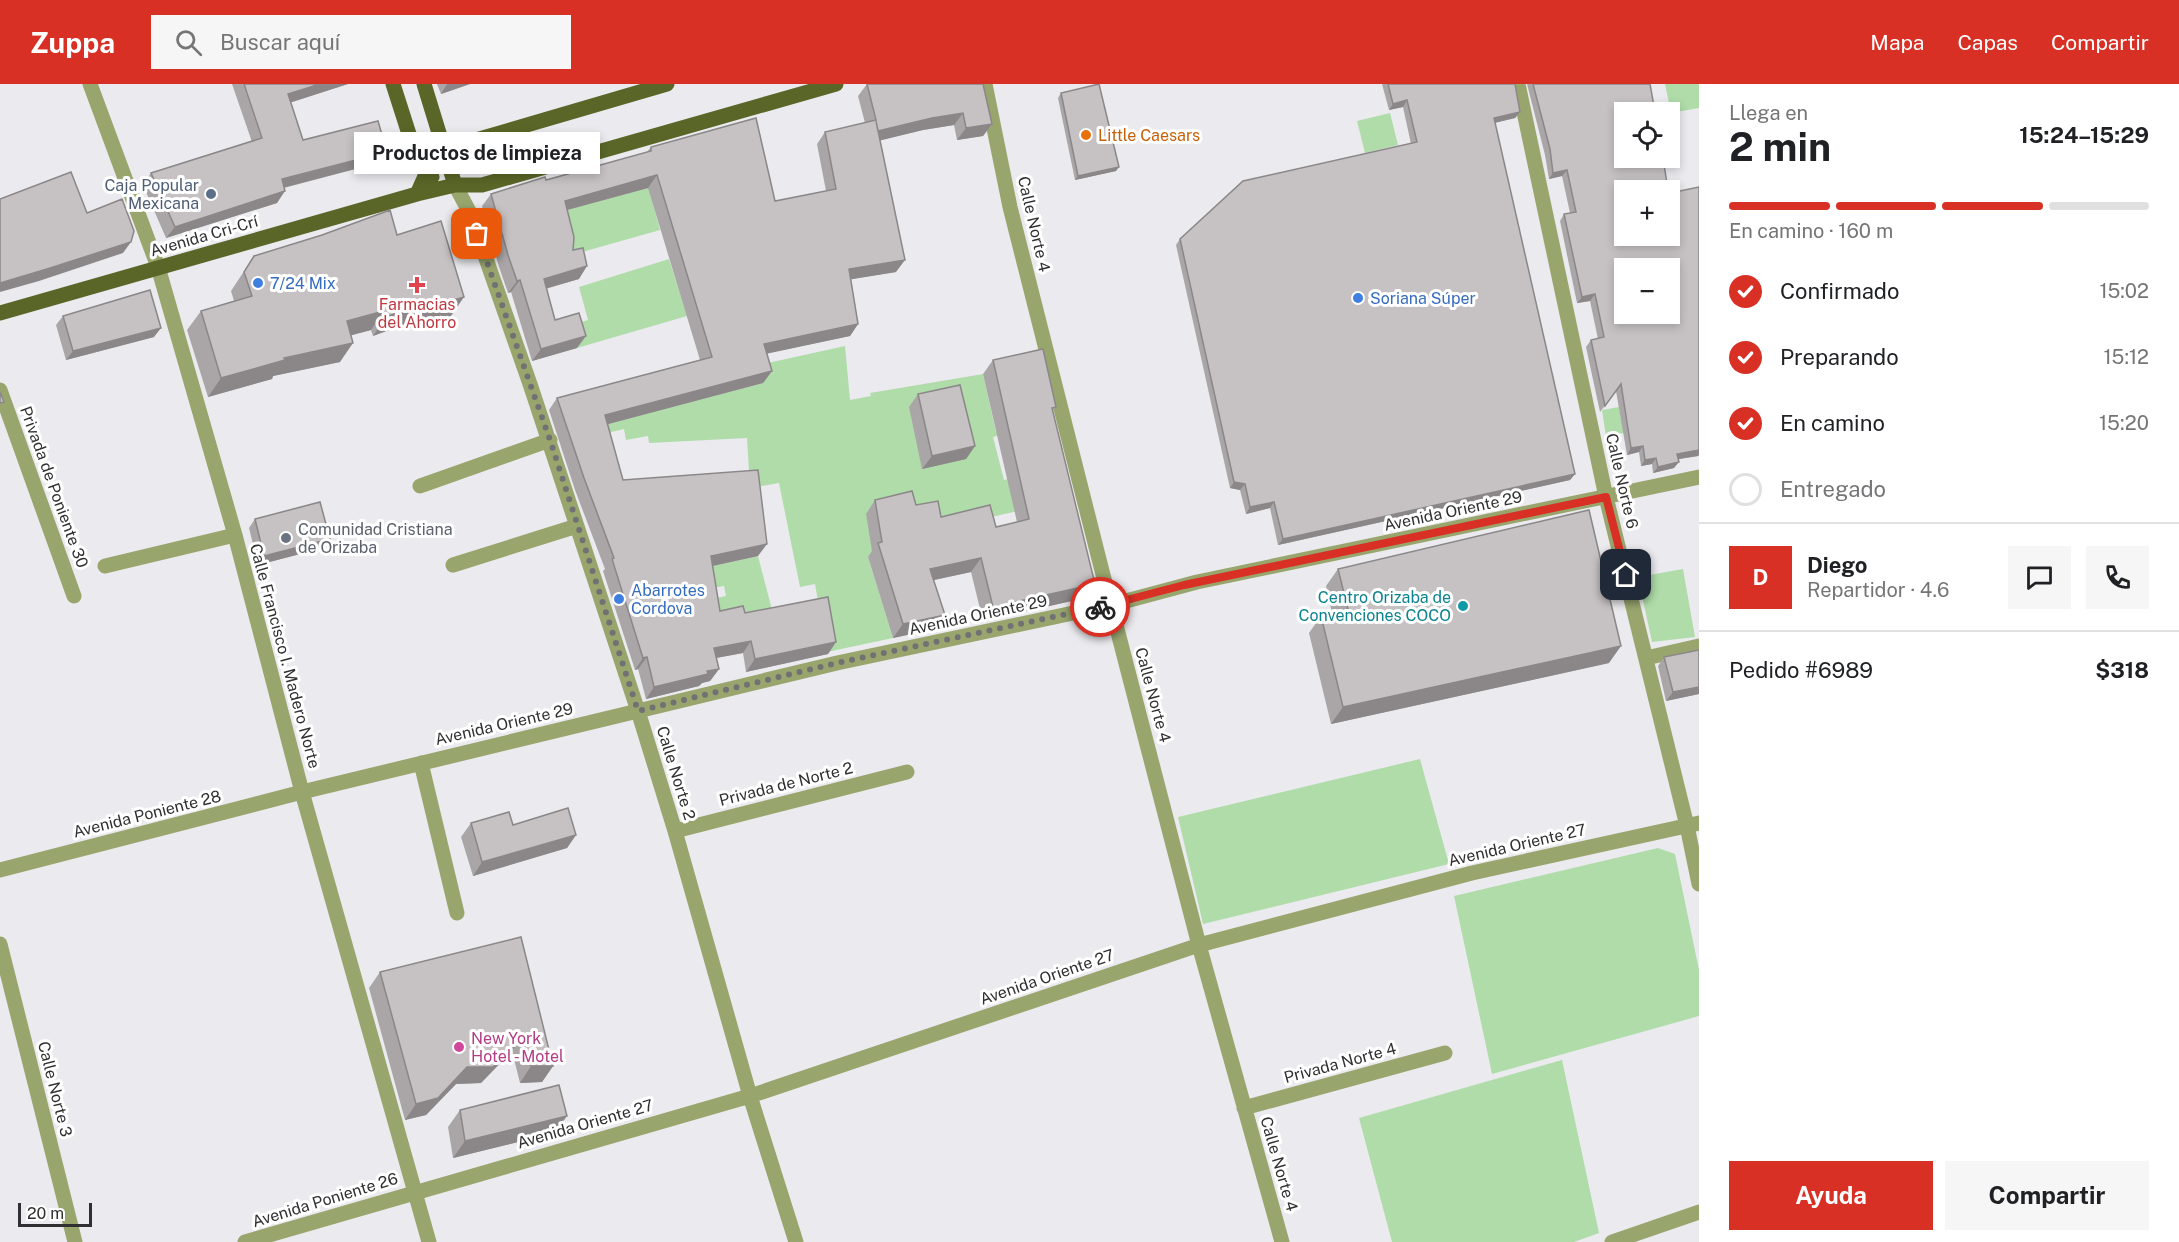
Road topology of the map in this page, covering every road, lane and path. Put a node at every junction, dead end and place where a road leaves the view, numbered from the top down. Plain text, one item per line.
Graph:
1 (90, 84) edge
2 (393, 84) edge
3 (424, 84) edge
4 (667, 84) edge
5 (836, 84) edge
6 (985, 84) edge
7 (1518, 84) edge
8 (445, 149) junction
9 (426, 174) junction
10 (455, 185) junction
11 (417, 194) junction
12 (158, 267) junction
13 (0, 313) edge
14 (0, 390) edge
15 (550, 440) junction
16 (1699, 477) edge
17 (420, 486) dead end
18 (1606, 497) junction
19 (577, 526) junction
20 (235, 535) junction
21 (453, 565) dead end
22 (105, 566) dead end
23 (74, 596) dead end
24 (1111, 605) junction
25 (1699, 646) edge
26 (1646, 658) junction
27 (638, 711) junction
28 (421, 763) junction
29 (907, 772) dead end
30 (302, 792) junction
31 (1693, 825) edge
32 (675, 831) junction
33 (0, 870) edge
34 (1699, 884) edge
35 (457, 913) dead end
36 (0, 944) edge
37 (1199, 945) junction
38 (1445, 1053) dead end
39 (750, 1096) junction
40 (1244, 1108) junction
41 (415, 1191) junction
42 (1699, 1212) edge
43 (75, 1242) edge
44 (245, 1242) edge
45 (429, 1242) edge
46 (796, 1242) edge
47 (1282, 1242) edge
48 (1612, 1242) edge

1 - 12 street, Calle Francisco I. Madero Norte
2 - 9 main road
3 - 8 main road
4 - 8 main road
5 - 10 main road, Avenida Cri-Crí
6 - 24 street, Calle Norte 4
7 - 18 street, Calle Norte 6
8 - 9 main road
8 - 10 main road
9 - 10 main road
9 - 11 main road
10 - 11 main road, Avenida Cri-Crí
10 - 15 street, Calle Norte 2
11 - 12 main road, Avenida Cri-Crí
12 - 13 main road, Avenida Cri-Crí
12 - 20 street, Calle Francisco I. Madero Norte
14 - 23 street, Privada de Poniente 30
15 - 17 street
15 - 19 street, Calle Norte 2
16 - 18 street, Avenida Oriente 29
18 - 24 street, Avenida Oriente 29
18 - 26 street, Calle Norte 6
19 - 21 street
19 - 27 street, Calle Norte 2
20 - 22 street
20 - 30 street, Calle Francisco I. Madero Norte
24 - 27 street, Avenida Oriente 29
24 - 37 street, Calle Norte 4
25 - 26 street
26 - 31 street, Calle Norte 6
27 - 28 street, Avenida Oriente 29
27 - 32 street, Calle Norte 2
28 - 30 street, Avenida Oriente 29
28 - 35 street
29 - 32 street, Privada de Norte 2
30 - 33 street, Avenida Poniente 28
30 - 41 street, Calle Francisco I. Madero Norte
31 - 34 street, Calle Norte 6
31 - 37 street, Avenida Oriente 27
32 - 39 street, Calle Norte 2
36 - 43 street, Calle Norte 3
37 - 39 street, Avenida Oriente 27
37 - 40 street, Calle Norte 4
38 - 40 street, Privada Norte 4
39 - 41 street, Avenida Oriente 27
39 - 46 street, Calle Norte 2
40 - 47 street, Calle Norte 4
41 - 44 street, Avenida Poniente 26
41 - 45 street, Calle Francisco I. Madero Norte
42 - 48 street

